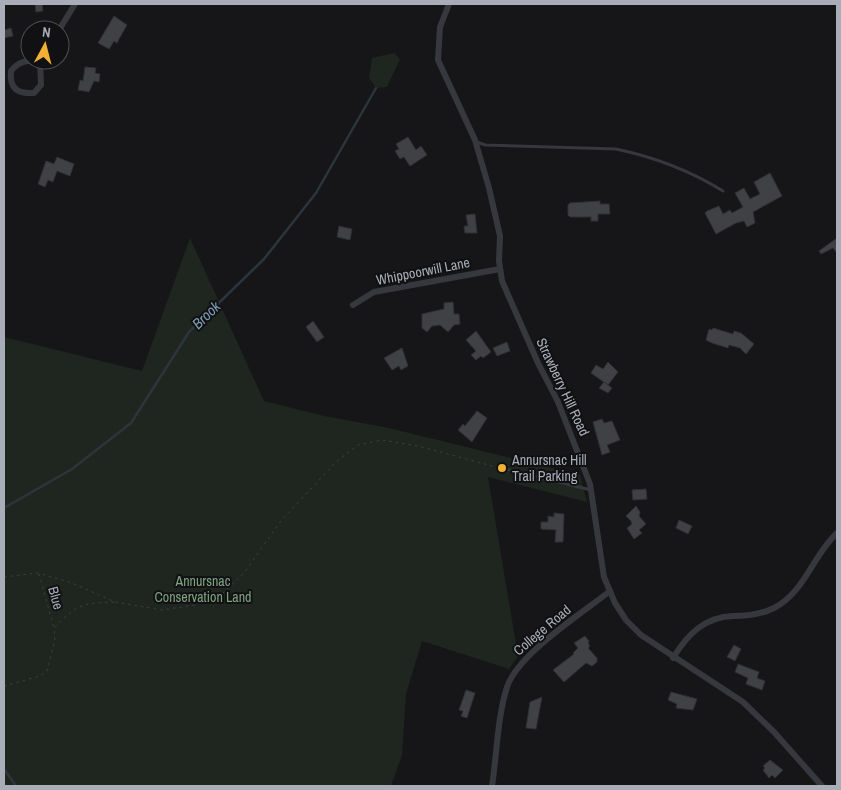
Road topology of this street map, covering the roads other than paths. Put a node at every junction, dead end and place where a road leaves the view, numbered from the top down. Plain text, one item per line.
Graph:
1 (75, 4) edge
2 (449, 4) edge
3 (65, 20) edge
4 (40, 61) edge
5 (475, 140) junction
6 (722, 191) dead end
7 (500, 269) junction
8 (353, 305) dead end
9 (502, 468) road end
10 (591, 490) junction
11 (837, 533) edge
12 (610, 591) junction
13 (673, 658) junction
14 (492, 786) edge
15 (822, 786) edge

1 - 3 street
2 - 5 street, Strawberry Hill Road
4 - 4 street
5 - 6 lane
5 - 7 street, Strawberry Hill Road
7 - 8 street, Whippoorwill Lane
7 - 10 street, Strawberry Hill Road
9 - 10 lane
10 - 12 street, Strawberry Hill Road
11 - 13 street
12 - 13 street, Strawberry Hill Road
12 - 14 street, College Road
13 - 15 street, Strawberry Hill Road

